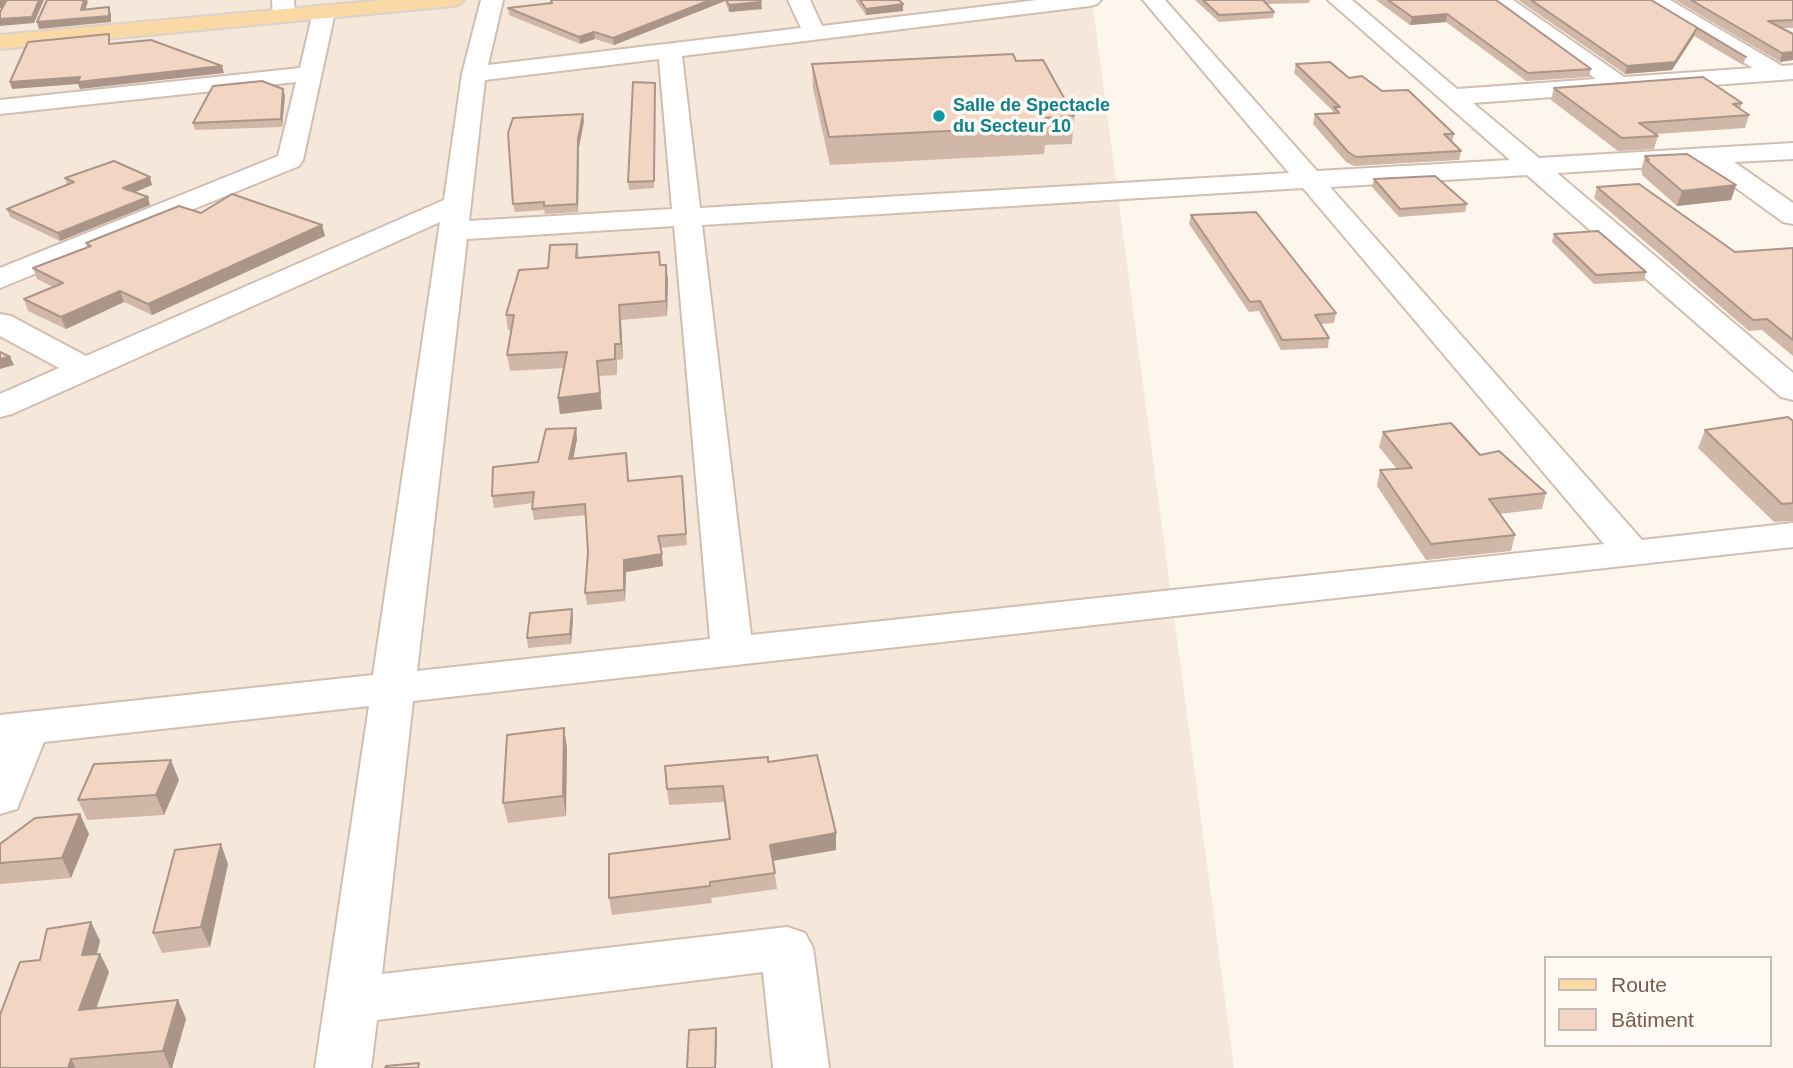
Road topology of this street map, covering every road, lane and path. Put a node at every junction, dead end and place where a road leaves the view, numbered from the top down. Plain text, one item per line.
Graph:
1 (453, 0) edge
2 (492, 0) edge
3 (799, 0) edge
4 (1090, 0) edge
5 (1154, 0) edge
6 (1339, 0) edge
7 (1499, 0) edge
8 (1655, 0) edge
9 (284, 8) edge
10 (324, 12) junction
11 (814, 33) junction
12 (0, 42) edge
13 (670, 51) junction
14 (1786, 72) edge
15 (308, 74) junction
16 (474, 74) junction
17 (1619, 85) junction
18 (1451, 97) junction
19 (0, 107) edge
20 (1793, 151) edge
21 (1708, 156) junction
22 (1534, 168) junction
23 (1311, 181) junction
24 (1793, 215) edge
25 (455, 217) junction
26 (687, 217) junction
27 (0, 279) edge
28 (0, 323) edge
29 (85, 369) junction
30 (1793, 390) edge
31 (0, 407) edge
32 (1793, 535) edge
33 (1632, 552) junction
34 (732, 651) junction
35 (393, 688) junction
36 (13, 730) edge
37 (0, 797) edge
38 (352, 1000) junction
39 (343, 1068) edge
40 (801, 1068) edge

1 - 10 main road
2 - 16 street
3 - 11 street
4 - 11 street
5 - 23 street
6 - 18 street
7 - 17 street
8 - 14 street
9 - 10 main road
9 - 12 main road
10 - 15 street
11 - 13 street
13 - 16 street
13 - 26 street
14 - 17 street
15 - 19 street
15 - 27 street
16 - 25 street
17 - 18 street
18 - 22 street
20 - 21 street
21 - 22 street
21 - 24 street
22 - 23 street
22 - 30 street
23 - 26 street
23 - 33 street
25 - 26 street
25 - 29 street
25 - 35 street
26 - 34 street
28 - 29 street
29 - 31 street
32 - 33 street
33 - 34 street
34 - 35 street
35 - 36 street
35 - 38 street
36 - 37 street
38 - 39 street
38 - 40 street

